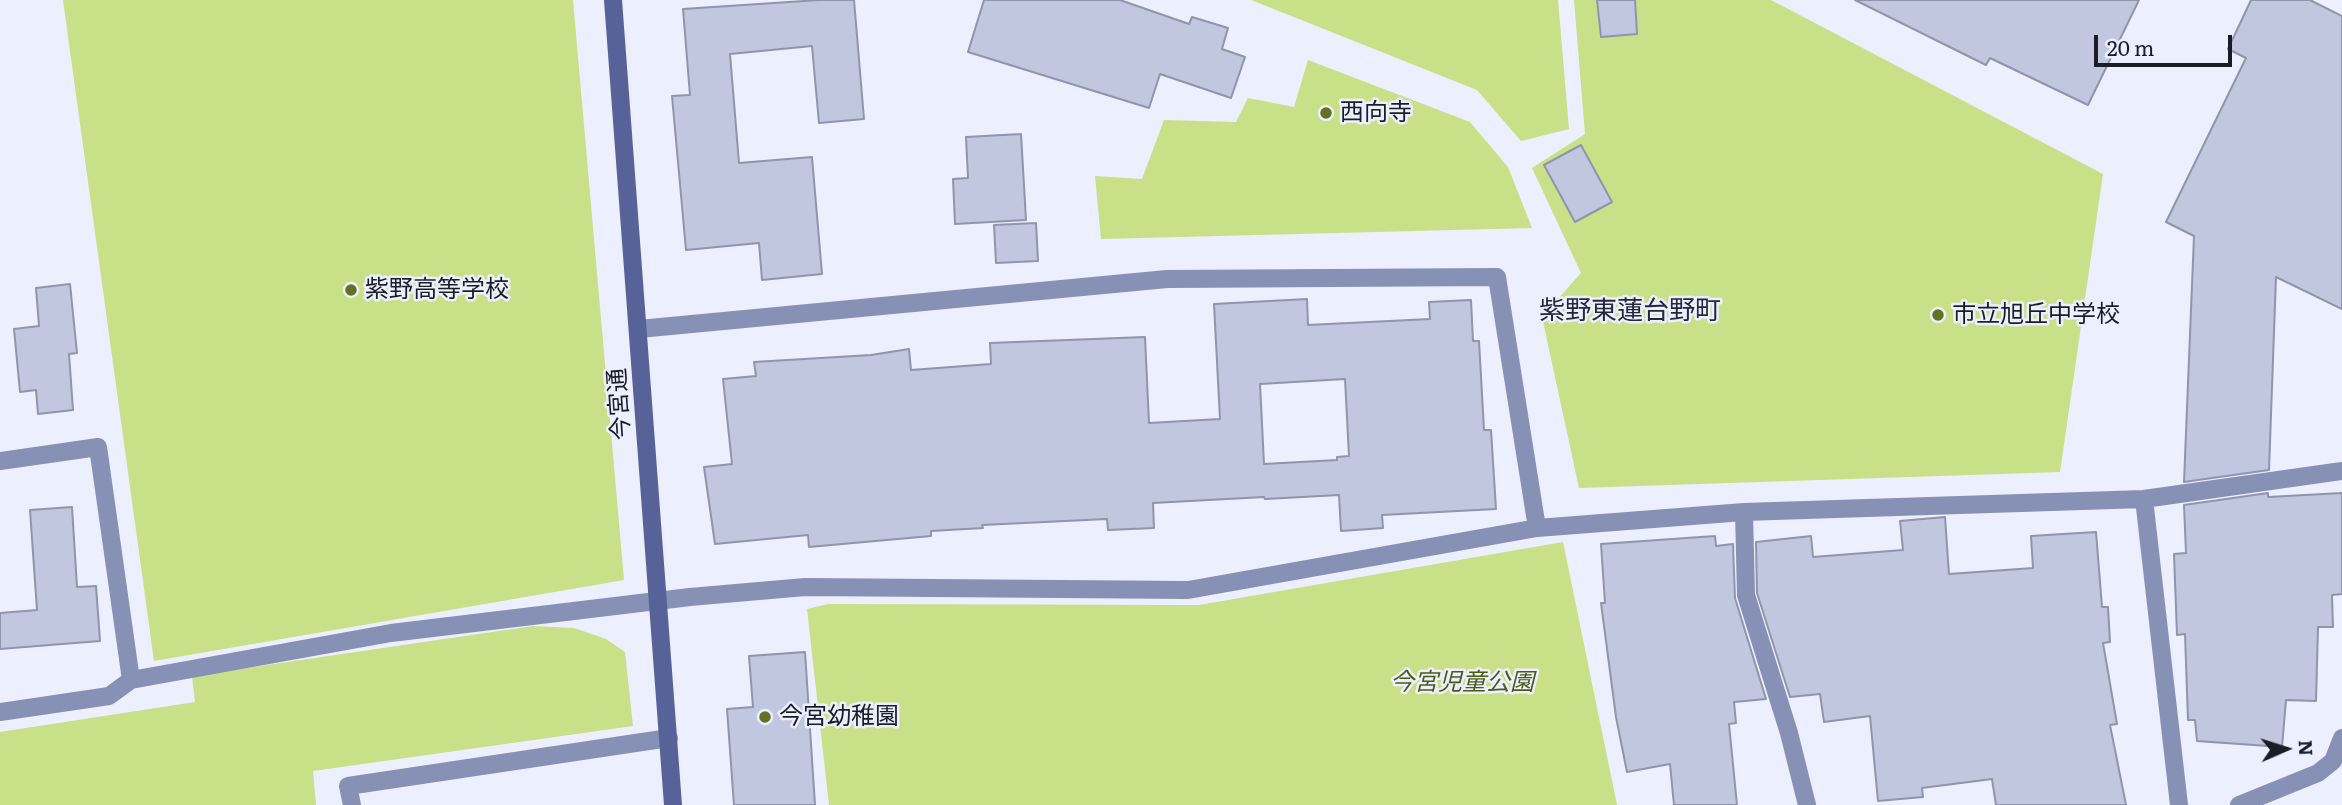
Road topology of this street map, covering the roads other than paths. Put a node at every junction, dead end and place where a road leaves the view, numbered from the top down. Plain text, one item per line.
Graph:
1 (613, 0) edge
2 (639, 329) junction
3 (0, 461) edge
4 (2342, 471) edge
5 (2144, 499) junction
6 (1744, 512) junction
7 (1537, 528) junction
8 (658, 601) junction
9 (131, 680) junction
10 (0, 712) edge
11 (668, 738) junction
12 (2342, 738) edge
13 (352, 805) edge
14 (673, 805) edge
15 (1807, 805) edge
16 (2179, 805) edge
17 (2239, 805) edge

1 - 2 street, 今宮通
2 - 7 street
2 - 8 street, 今宮通
3 - 9 street
4 - 5 street
5 - 6 street
5 - 16 street
6 - 7 street
6 - 15 street
7 - 8 street
8 - 9 street
8 - 11 street, 今宮通
9 - 10 street
11 - 13 street
11 - 14 street, 今宮通
12 - 17 street

